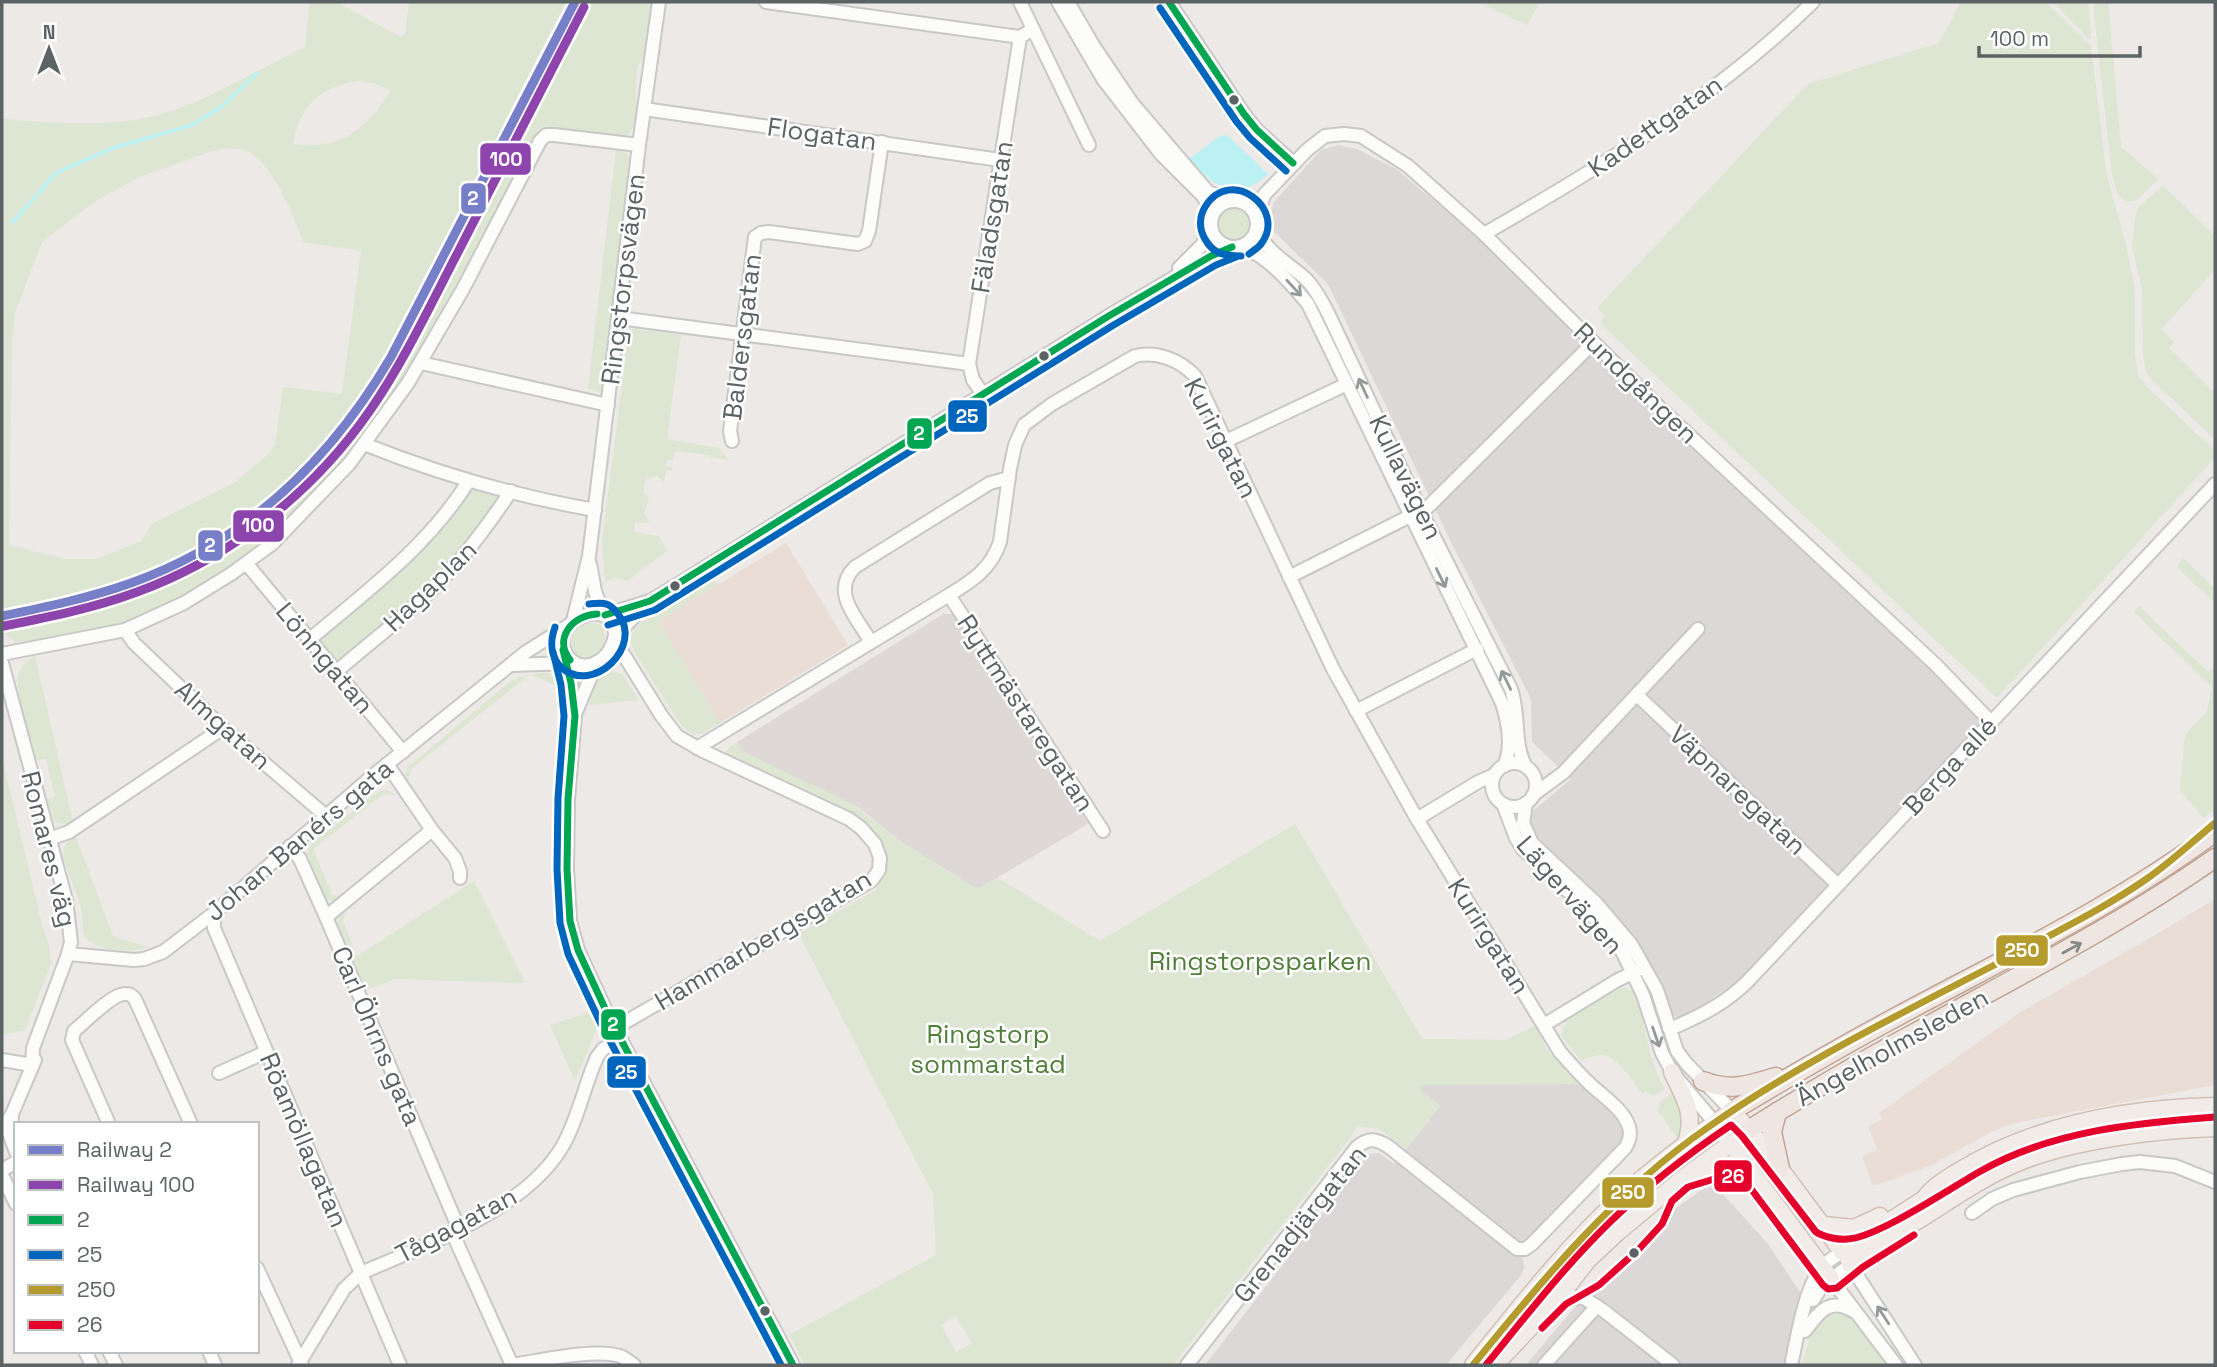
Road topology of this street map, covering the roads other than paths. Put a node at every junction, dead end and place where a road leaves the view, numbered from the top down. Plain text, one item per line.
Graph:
1 (659, 2) edge
2 (765, 2) edge
3 (1020, 2) edge
4 (1058, 2) edge
5 (1068, 2) edge
6 (1169, 2) edge
7 (1813, 2) edge
8 (1033, 29) junction
9 (1020, 37) junction
10 (644, 109) junction
11 (882, 142) junction
12 (639, 145) junction
13 (1089, 145) dead end
14 (1000, 160) junction
15 (1293, 163) junction
16 (1264, 195) junction
17 (1229, 201) junction
18 (1243, 202) junction
19 (1213, 214) junction
20 (1257, 223) junction
21 (1211, 228) junction
22 (1484, 234) junction
23 (1237, 246) junction
24 (1144, 294) junction
25 (619, 318) junction
26 (742, 334) junction
27 (1593, 343) junction
28 (421, 363) junction
29 (969, 364) junction
30 (1347, 384) junction
31 (983, 394) junction
32 (608, 405) junction
33 (732, 441) dead end
34 (1226, 442) junction
35 (364, 444) junction
36 (1009, 478) junction
37 (468, 482) junction
38 (2215, 484) edge
39 (512, 491) junction
40 (595, 510) junction
41 (1416, 514) junction
42 (589, 556) junction
43 (246, 563) junction
44 (1289, 577) junction
45 (949, 595) junction
46 (650, 601) junction
47 (604, 615) junction
48 (571, 623) junction
49 (1698, 629) dead end
50 (125, 630) junction
51 (615, 638) junction
52 (310, 639) junction
53 (872, 642) junction
54 (1477, 649) junction
55 (2, 653) edge
56 (568, 659) junction
57 (598, 661) junction
58 (2, 663) edge
59 (549, 663) junction
60 (509, 665) junction
61 (337, 671) junction
62 (635, 674) junction
63 (570, 679) junction
64 (1638, 696) junction
65 (1356, 711) junction
66 (575, 716) junction
67 (1992, 722) junction
68 (223, 728) junction
69 (1514, 746) junction
70 (697, 748) junction
71 (403, 752) junction
72 (387, 764) junction
73 (1529, 769) junction
74 (1499, 771) junction
75 (1563, 773) junction
76 (1467, 790) junction
77 (1529, 799) junction
78 (1500, 801) junction
79 (325, 815) junction
80 (1417, 819) junction
81 (2215, 823) edge
82 (432, 830) junction
83 (1103, 831) dead end
84 (2215, 832) edge
85 (49, 839) junction
86 (289, 846) junction
87 (2215, 858) edge
88 (460, 878) dead end
89 (2146, 879) junction
90 (1838, 885) junction
91 (214, 913) junction
92 (326, 917) junction
93 (68, 954) junction
94 (1639, 969) junction
95 (1544, 1025) junction
96 (1669, 1028) junction
97 (618, 1034) junction
98 (266, 1052) junction
99 (2, 1060) edge
100 (32, 1065) junction
101 (1803, 1068) junction
102 (1672, 1072) junction
103 (219, 1073) dead end
104 (1703, 1081) junction
105 (2215, 1106) edge
106 (1732, 1111) junction
107 (1777, 1112) junction
108 (12, 1114) junction
109 (108, 1122) edge
110 (190, 1122) edge
111 (1715, 1123) junction
112 (2215, 1128) edge
113 (1750, 1129) junction
114 (2, 1130) edge
115 (1686, 1143) junction
116 (1730, 1143) junction
117 (14, 1147) edge
118 (1749, 1168) junction
119 (1780, 1169) junction
120 (2, 1175) edge
121 (1683, 1178) junction
122 (2215, 1182) edge
123 (1931, 1189) junction
124 (14, 1200) edge
125 (1972, 1213) dead end
126 (1824, 1225) junction
127 (456, 1231) junction
128 (1843, 1254) junction
129 (259, 1272) edge
130 (1827, 1272) junction
131 (361, 1273) junction
132 (1560, 1296) junction
133 (1597, 1306) junction
134 (1858, 1313) junction
135 (1805, 1331) junction
136 (1792, 1363) edge
137 (300, 1364) edge
138 (400, 1365) edge
139 (512, 1365) edge
140 (634, 1365) edge
141 (793, 1365) edge
142 (1187, 1365) edge
143 (1473, 1365) edge
144 (1495, 1365) edge
145 (1544, 1365) edge
146 (1673, 1365) edge
147 (1896, 1365) edge
148 (1915, 1365) edge

1 - 10 street, Ringstorpsvägen
2 - 9 street
3 - 8 street
4 - 19 street
5 - 17 street
6 - 15 street
7 - 22 street, Kadettgatan
8 - 9 street
8 - 13 street
9 - 14 street, Fäladsgatan
10 - 11 street, Flogatan
10 - 12 street, Ringstorpsvägen
11 - 14 street, Flogatan
11 - 26 street, Baldersgatan
12 - 25 street, Ringstorpsvägen
12 - 28 street
14 - 29 street, Fäladsgatan
15 - 16 street, Rundgången
15 - 22 street, Rundgången
16 - 18 street, Rundgången
16 - 20 street, Rundgången
17 - 18 street
17 - 19 street
18 - 20 street
19 - 21 street
20 - 23 street
41 -> 20 street, Kullavägen
21 - 23 street
21 - 24 street
22 - 27 street, Rundgången
23 - 24 street
23 -> 30 street, Kullavägen
24 - 31 street
25 - 26 street
25 - 32 street, Ringstorpsvägen
26 - 29 street
26 - 33 street, Baldersgatan
27 - 41 street
27 - 67 street, Rundgången
28 - 32 street
28 - 35 street
29 - 31 street
30 - 34 street
30 - 41 street, Kullavägen
31 - 46 street
32 - 40 street, Ringstorpsvägen
34 - 36 street, Kurirgatan
34 - 44 street, Kurirgatan
35 - 37 street
35 - 43 street
36 - 45 street, Kurirgatan
36 - 53 street
37 - 39 street
37 - 52 street, Hagaplan
38 - 67 street, Berga allé
39 - 40 street
39 - 61 street, Hagaplan
40 - 42 street, Ringstorpsvägen
41 - 44 street
41 -> 54 street, Kullavägen
69 -> 41 street, Kullavägen
42 - 47 street, Ringstorpsvägen
42 - 48 street, Ringstorpsvägen
43 - 50 street
43 - 52 street, Lönngatan
44 - 65 street, Kurirgatan
45 - 53 street, Kurirgatan
45 - 83 street, Ryttmästaregatan
46 - 47 street
46 - 51 street
47 - 48 street
47 - 51 street
48 - 56 street
48 - 60 street, Johan Banérs gata
49 - 64 street
50 - 55 street
50 - 68 street, Almgatan
51 - 57 street
51 - 62 street, Hammarbergsgatan
52 - 61 street, Lönngatan
53 - 70 street, Kurirgatan
54 - 65 street
54 - 69 street, Kullavägen
56 - 57 street
56 - 59 street
56 - 63 street
57 - 62 street
57 - 66 street
58 - 85 street, Romares väg
59 - 60 street
59 - 63 street
60 - 71 street, Johan Banérs gata
61 - 71 street, Lönngatan
62 - 70 street, Hammarbergsgatan
63 - 66 street
64 - 75 street
64 - 90 street, Väpnaregatan
65 - 80 street, Kurirgatan
66 - 97 street
67 - 90 street, Berga allé
68 - 79 street, Almgatan
68 - 85 street
69 - 73 street
69 - 74 street
70 - 97 street, Hammarbergsgatan
71 - 72 street, Johan Banérs gata
72 - 79 street, Johan Banérs gata
72 - 82 street
73 - 74 street
73 - 75 street
73 - 77 street
74 - 76 street
74 - 78 street
75 - 77 street
76 - 78 street
76 - 80 street
77 - 78 street
77 - 94 street, Lägervägen
78 - 94 street, Lägervägen
79 - 86 street, Johan Banérs gata
80 - 95 street, Kurirgatan
81 - 89 highway
82 - 88 street
82 - 92 street
84 - 89 highway, Ängelholmsleden
85 - 93 street, Romares väg
86 - 91 street, Johan Banérs gata
86 - 92 street, Carl Öhrns gata
107 -> 87 highway, Ängelholmsleden
89 - 101 highway, Ängelholmsleden
90 - 96 street, Berga allé
91 - 93 street, Johan Banérs gata
91 - 98 street, Röamöllagatan
92 - 127 street, Carl Öhrns gata
93 - 100 street
94 - 95 street
94 - 96 street, Lägervägen
94 -> 102 street, Lägervägen
95 - 142 street, Grenadjärgatan
96 - 104 street, Lägervägen
97 - 127 street, Tågagatan
97 - 141 street
98 - 103 street
98 - 131 street, Röamöllagatan
99 - 100 street
100 - 108 street
101 - 104 highway
101 - 106 highway, Ängelholmsleden
102 - 111 street, Lägervägen
102 - 115 main road
104 - 106 street, Lägervägen
105 - 123 main road
106 - 111 main road
106 - 113 main road, Lägervägen
107 - 113 highway, Ängelholmsleden
107 - 119 highway
108 - 114 street
108 - 117 street
109 - 110 street
111 - 115 main road
111 - 116 main road, Lägervägen
112 - 128 main road
113 - 116 main road
113 - 119 main road, Lägervägen
115 - 143 main road
116 - 118 main road, Lägervägen
116 - 121 main road
118 - 121 main road
118 - 130 main road, Lägervägen
119 - 126 main road, Lägervägen
120 - 124 street
121 - 132 main road
122 - 125 street
123 - 126 main road
123 - 128 main road
126 - 128 main road, Lägervägen
127 - 131 street, Tågagatan
127 - 139 street, Carl Öhrns gata
128 - 130 street
148 -> 128 street
129 - 137 street
130 - 134 street, Lägervägen
130 - 135 street
130 - 136 street
131 - 137 street, Tågagatan
131 - 138 street, Röamöllagatan
132 - 133 street
132 - 144 main road
133 - 145 street
133 - 146 street
134 - 135 street
134 - 147 street, Lägervägen
135 - 136 street
139 - 140 street

